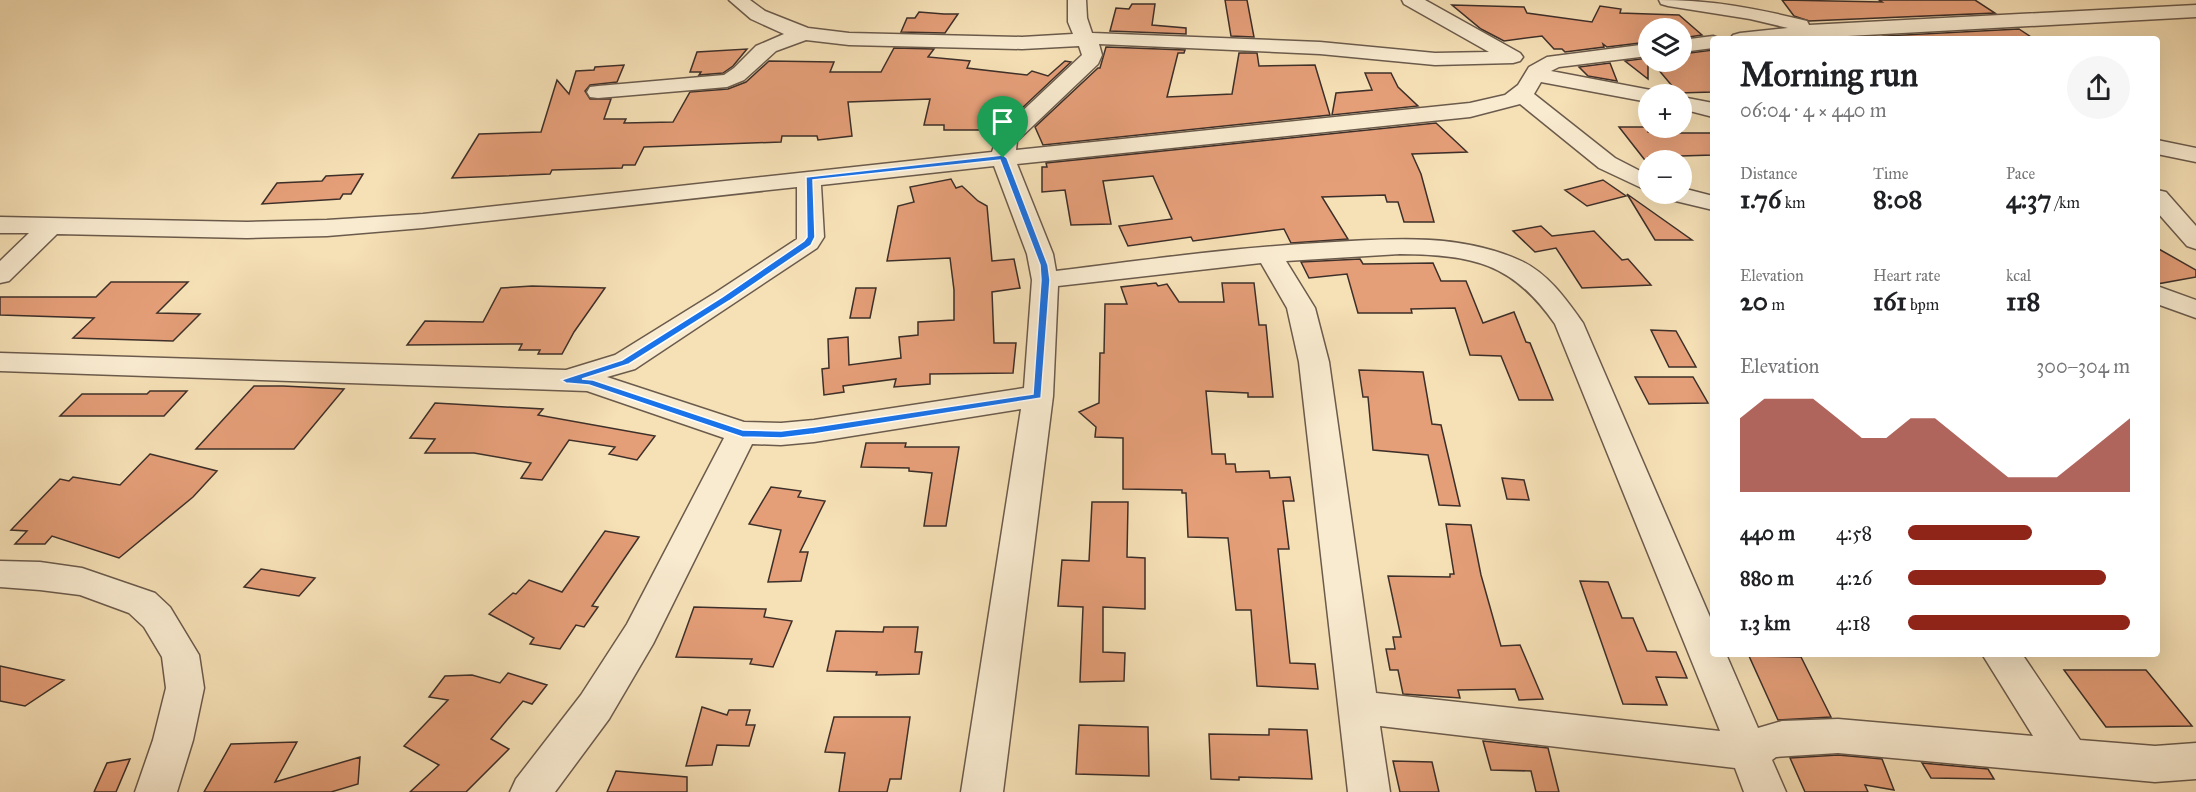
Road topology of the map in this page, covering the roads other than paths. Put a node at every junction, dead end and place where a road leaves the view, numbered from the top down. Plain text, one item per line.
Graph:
1 (738, 0) edge
2 (1077, 0) edge
3 (1411, 0) edge
4 (1668, 0) edge
5 (2047, 0) edge
6 (2196, 11) edge
7 (2072, 16) junction
8 (1821, 30) junction
9 (806, 34) junction
10 (1767, 36) edge
11 (2089, 36) edge
12 (1086, 40) junction
13 (1710, 42) edge
14 (1692, 45) edge
15 (1638, 51) edge
16 (1513, 57) junction
17 (1535, 73) junction
18 (598, 92) dead end
19 (1521, 94) junction
20 (1638, 94) edge
21 (1692, 105) edge
22 (1710, 109) edge
23 (2160, 148) edge
24 (2196, 155) edge
25 (1003, 158) junction
26 (809, 178) junction
27 (1638, 179) edge
28 (1692, 198) edge
29 (2160, 200) edge
30 (1710, 202) edge
31 (0, 225) edge
32 (51, 226) junction
33 (2196, 241) edge
34 (1268, 254) junction
35 (0, 275) edge
36 (1045, 280) junction
37 (2160, 295) edge
38 (2196, 310) edge
39 (5, 367) edge
40 (566, 380) junction
41 (1038, 396) junction
42 (742, 433) junction
43 (0, 574) edge
44 (1710, 656) edge
45 (1710, 657) edge
46 (2003, 657) edge
47 (1357, 707) junction
48 (1750, 752) junction
49 (2069, 757) junction
50 (2196, 761) edge
51 (156, 792) edge
52 (531, 792) edge
53 (982, 792) edge
54 (1369, 792) edge
55 (1765, 792) edge

1 - 9 street
2 - 12 street
3 - 16 street
4 - 8 street
5 - 7 street
6 - 7 street
7 - 8 street
7 - 11 street
8 - 10 street
9 - 12 street
9 - 18 street
12 - 16 street
12 - 25 street
13 - 14 street
15 - 17 street
16 - 17 street
17 - 19 street
17 - 20 street
19 - 25 street
19 - 27 street
21 - 22 street
23 - 24 street
25 - 26 street
25 - 36 street
26 - 32 street
26 - 40 street
28 - 30 street
29 - 33 street
31 - 32 street
32 - 35 street
34 - 36 street
34 - 44 street
34 - 47 street
36 - 41 street
37 - 38 street
39 - 40 street
40 - 42 street
41 - 42 street
41 - 53 street
42 - 52 street
43 - 51 street
45 - 48 street
46 - 49 street
47 - 48 street
47 - 54 street
48 - 49 street
48 - 55 street
49 - 50 street

